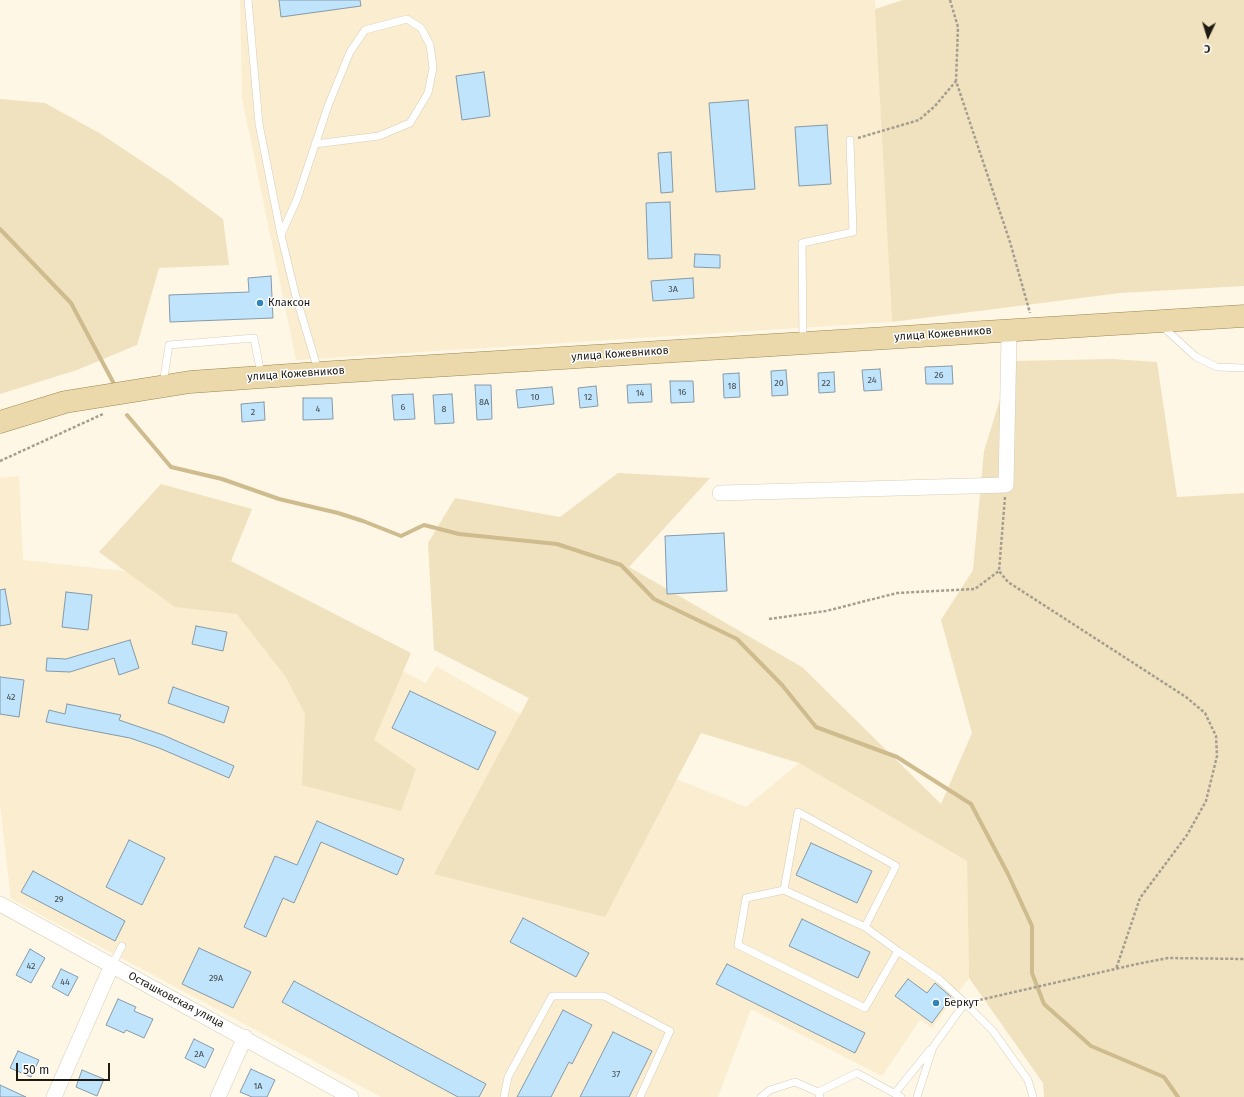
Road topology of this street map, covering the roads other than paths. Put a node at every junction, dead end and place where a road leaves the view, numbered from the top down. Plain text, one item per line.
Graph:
1 (248, 0) edge
2 (850, 140) road end
3 (315, 144) junction
4 (281, 235) junction
5 (1244, 316) edge
6 (1157, 322) junction
7 (1010, 330) junction
8 (803, 343) junction
9 (1244, 368) edge
10 (319, 372) junction
11 (261, 377) junction
12 (163, 386) junction
13 (0, 422) edge
14 (720, 493) dead end
15 (784, 890) junction
16 (0, 904) edge
17 (864, 927) junction
18 (122, 946) dead end
19 (898, 951) junction
20 (112, 965) junction
21 (965, 1003) junction
22 (245, 1037) junction
23 (932, 1046) junction
24 (819, 1095) edge
25 (898, 1095) edge
26 (54, 1097) edge
27 (218, 1097) edge
28 (351, 1097) edge
29 (504, 1097) edge
30 (640, 1097) edge
31 (761, 1097) edge
32 (917, 1097) edge
33 (1033, 1097) edge

1 - 4 lane
2 - 8 lane
3 - 3 lane
3 - 4 lane
4 - 10 lane
5 - 6 main road, улица Кожевников
6 - 7 main road, улица Кожевников
6 - 9 lane
7 - 8 main road, улица Кожевников
7 - 14 street
8 - 10 main road, улица Кожевников
10 - 11 main road, улица Кожевников
11 - 12 main road, улица Кожевников
11 - 12 lane
12 - 13 main road, улица Кожевников
15 - 17 lane
15 - 17 lane
15 - 19 lane
16 - 20 street, Осташковская улица
17 - 19 lane
18 - 20 lane
19 - 21 lane
20 - 22 street, Осташковская улица
20 - 26 street
21 - 23 lane
21 - 33 lane
22 - 27 street
22 - 28 street, Осташковская улица
23 - 25 lane
23 - 32 lane
24 - 25 lane
24 - 31 lane
29 - 30 lane

